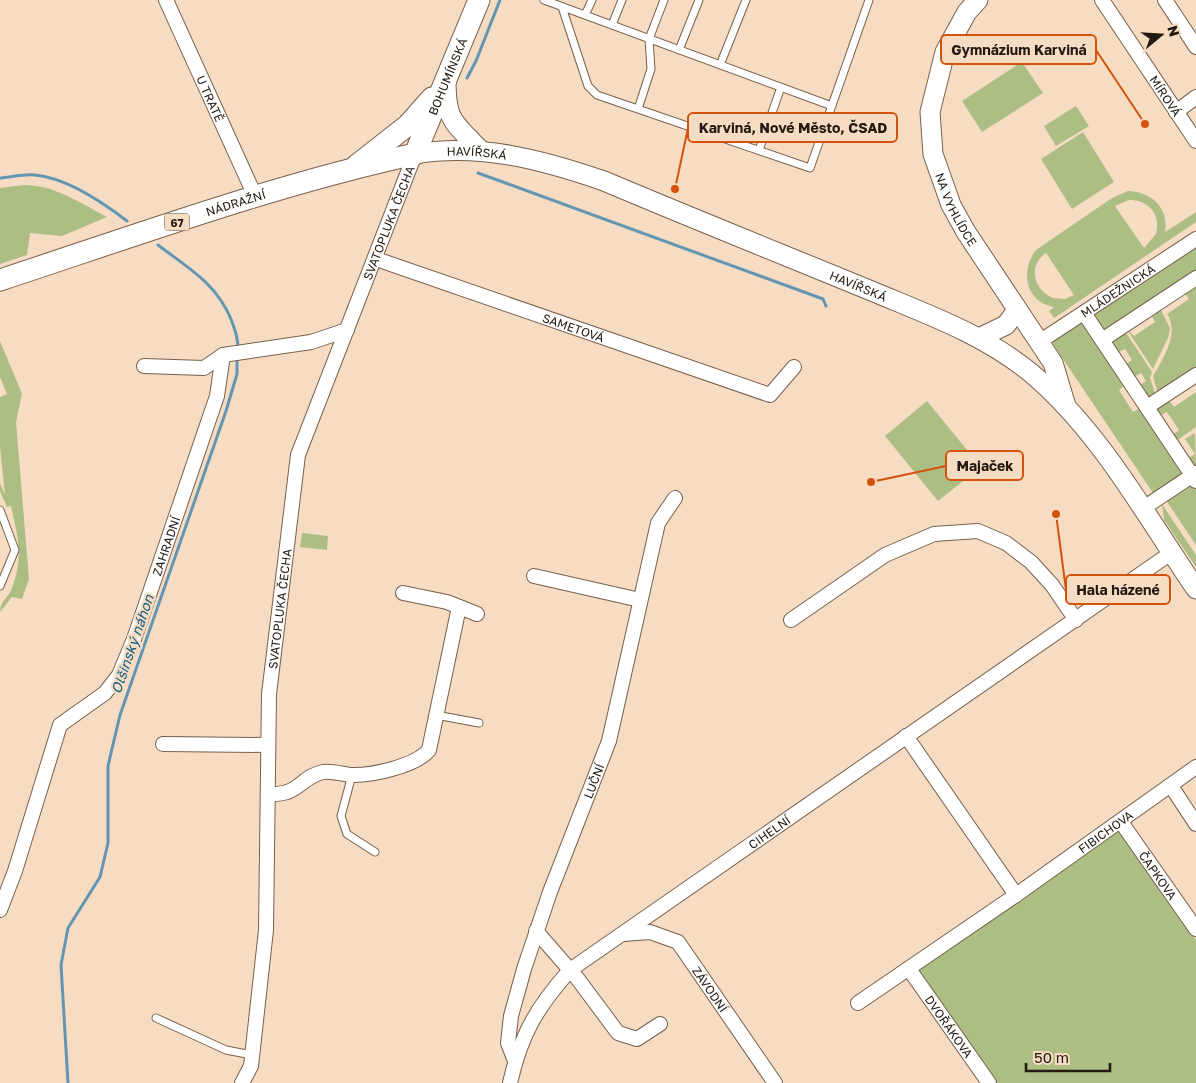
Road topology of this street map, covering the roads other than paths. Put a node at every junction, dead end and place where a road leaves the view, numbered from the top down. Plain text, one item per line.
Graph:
1 (166, 0) edge
2 (479, 0) edge
3 (544, 0) edge
4 (592, 0) edge
5 (622, 0) edge
6 (664, 0) edge
7 (698, 0) edge
8 (746, 0) edge
9 (869, 0) edge
10 (978, 0) edge
11 (1102, 0) edge
12 (1165, 0) edge
13 (562, 7) junction
14 (585, 15) junction
15 (612, 25) junction
16 (649, 39) junction
17 (1196, 48) edge
18 (679, 50) junction
19 (720, 65) junction
20 (444, 83) junction
21 (781, 88) junction
22 (1196, 97) edge
23 (832, 106) junction
24 (638, 109) junction
25 (1176, 112) junction
26 (1196, 141) edge
27 (480, 150) junction
28 (759, 150) junction
29 (415, 154) junction
30 (354, 168) junction
31 (255, 196) junction
32 (1196, 239) edge
33 (376, 259) junction
34 (1196, 278) edge
35 (0, 280) edge
36 (1017, 310) junction
37 (1084, 313) junction
38 (348, 330) junction
39 (979, 338) junction
40 (1102, 340) junction
41 (1039, 342) junction
42 (233, 353) junction
43 (144, 366) dead end
44 (794, 366) dead end
45 (1196, 375) edge
46 (1066, 406) junction
47 (1147, 407) junction
48 (1195, 476) edge
49 (675, 498) dead end
50 (1142, 509) junction
51 (0, 510) edge
52 (1171, 552) junction
53 (534, 576) dead end
54 (0, 586) edge
55 (1196, 589) edge
56 (403, 593) dead end
57 (640, 600) junction
58 (459, 607) junction
59 (477, 614) dead end
60 (791, 620) dead end
61 (1076, 620) junction
62 (436, 715) junction
63 (480, 723) dead end
64 (906, 736) junction
65 (163, 744) dead end
66 (268, 745) junction
67 (1196, 767) edge
68 (352, 775) junction
69 (1171, 786) junction
70 (268, 795) junction
71 (1121, 822) junction
72 (1196, 824) edge
73 (375, 852) dead end
74 (1016, 895) junction
75 (0, 910) edge
76 (1196, 929) edge
77 (536, 931) junction
78 (622, 934) junction
79 (909, 969) junction
80 (570, 970) junction
81 (858, 1003) dead end
82 (156, 1018) dead end
83 (660, 1024) dead end
84 (252, 1055) junction
85 (515, 1062) junction
86 (242, 1083) edge
87 (510, 1083) edge
88 (775, 1083) edge
89 (989, 1083) edge

1 - 31 street, U TRATĚ
2 - 20 main road, BOHUMÍNSKÁ
3 - 13 lane
4 - 14 lane
5 - 15 lane
6 - 16 lane
7 - 18 lane
8 - 19 lane
9 - 23 lane
10 - 36 street, NA VYHLÍDCE
11 - 25 street, MÍROVÁ
12 - 17 street
13 - 14 lane
13 - 24 lane
14 - 15 lane
15 - 16 lane
16 - 18 lane
16 - 24 lane
18 - 19 lane
19 - 21 lane
20 - 27 street
20 - 29 main road, BOHUMÍNSKÁ
20 - 30 main road
21 - 23 lane
21 - 28 lane
22 - 25 street
23 - 28 lane
24 - 28 lane
25 - 26 street, MÍROVÁ
27 - 29 street, HAVÍŘSKÁ
27 - 39 street, HAVÍŘSKÁ
29 - 30 main road, NÁDRAŽNÍ / 67
29 - 33 street, SVATOPLUKA ČECHA
30 - 31 main road, NÁDRAŽNÍ / 67
31 - 35 main road, NÁDRAŽNÍ / 67
32 - 37 street, MLÁDEŽNICKÁ
33 - 38 street, SVATOPLUKA ČECHA
33 - 44 street, SAMETOVÁ
34 - 40 street
36 - 39 street
36 - 41 street, NA VYHLÍDCE
37 - 40 street
37 - 41 street, MLÁDEŽNICKÁ
38 - 42 street
38 - 66 street, SVATOPLUKA ČECHA
39 - 46 street, HAVÍŘSKÁ
40 - 47 street
41 - 46 street, NA VYHLÍDCE
42 - 43 street
42 - 75 street, ZAHRADNÍ
45 - 47 street
46 - 50 street, HAVÍŘSKÁ
47 - 48 street
48 - 50 street
49 - 57 street, LUČNÍ
50 - 52 street, HAVÍŘSKÁ
51 - 54 lane
52 - 55 street, HAVÍŘSKÁ
52 - 61 street, CIHELNÍ
53 - 57 street
56 - 58 street
57 - 77 street, LUČNÍ
58 - 59 street
58 - 62 street
60 - 61 street
61 - 64 street, CIHELNÍ
62 - 63 lane
62 - 68 street
64 - 74 street
64 - 78 street, CIHELNÍ
65 - 66 street
66 - 70 street, SVATOPLUKA ČECHA
67 - 69 street, FIBICHOVA
68 - 70 street
68 - 73 lane
69 - 71 street, FIBICHOVA
69 - 72 street
70 - 84 street, SVATOPLUKA ČECHA
71 - 74 street, FIBICHOVA
71 - 76 street, ČAPKOVA
74 - 79 street, FIBICHOVA
77 - 80 street
77 - 85 street, LUČNÍ
78 - 80 street, CIHELNÍ
78 - 88 street, ZÁVODNÍ
79 - 81 street, FIBICHOVA
79 - 89 street, DVOŘÁKOVA
80 - 83 street
80 - 85 street, CIHELNÍ
82 - 84 lane
84 - 86 street, SVATOPLUKA ČECHA
85 - 87 street, CIHELNÍ

